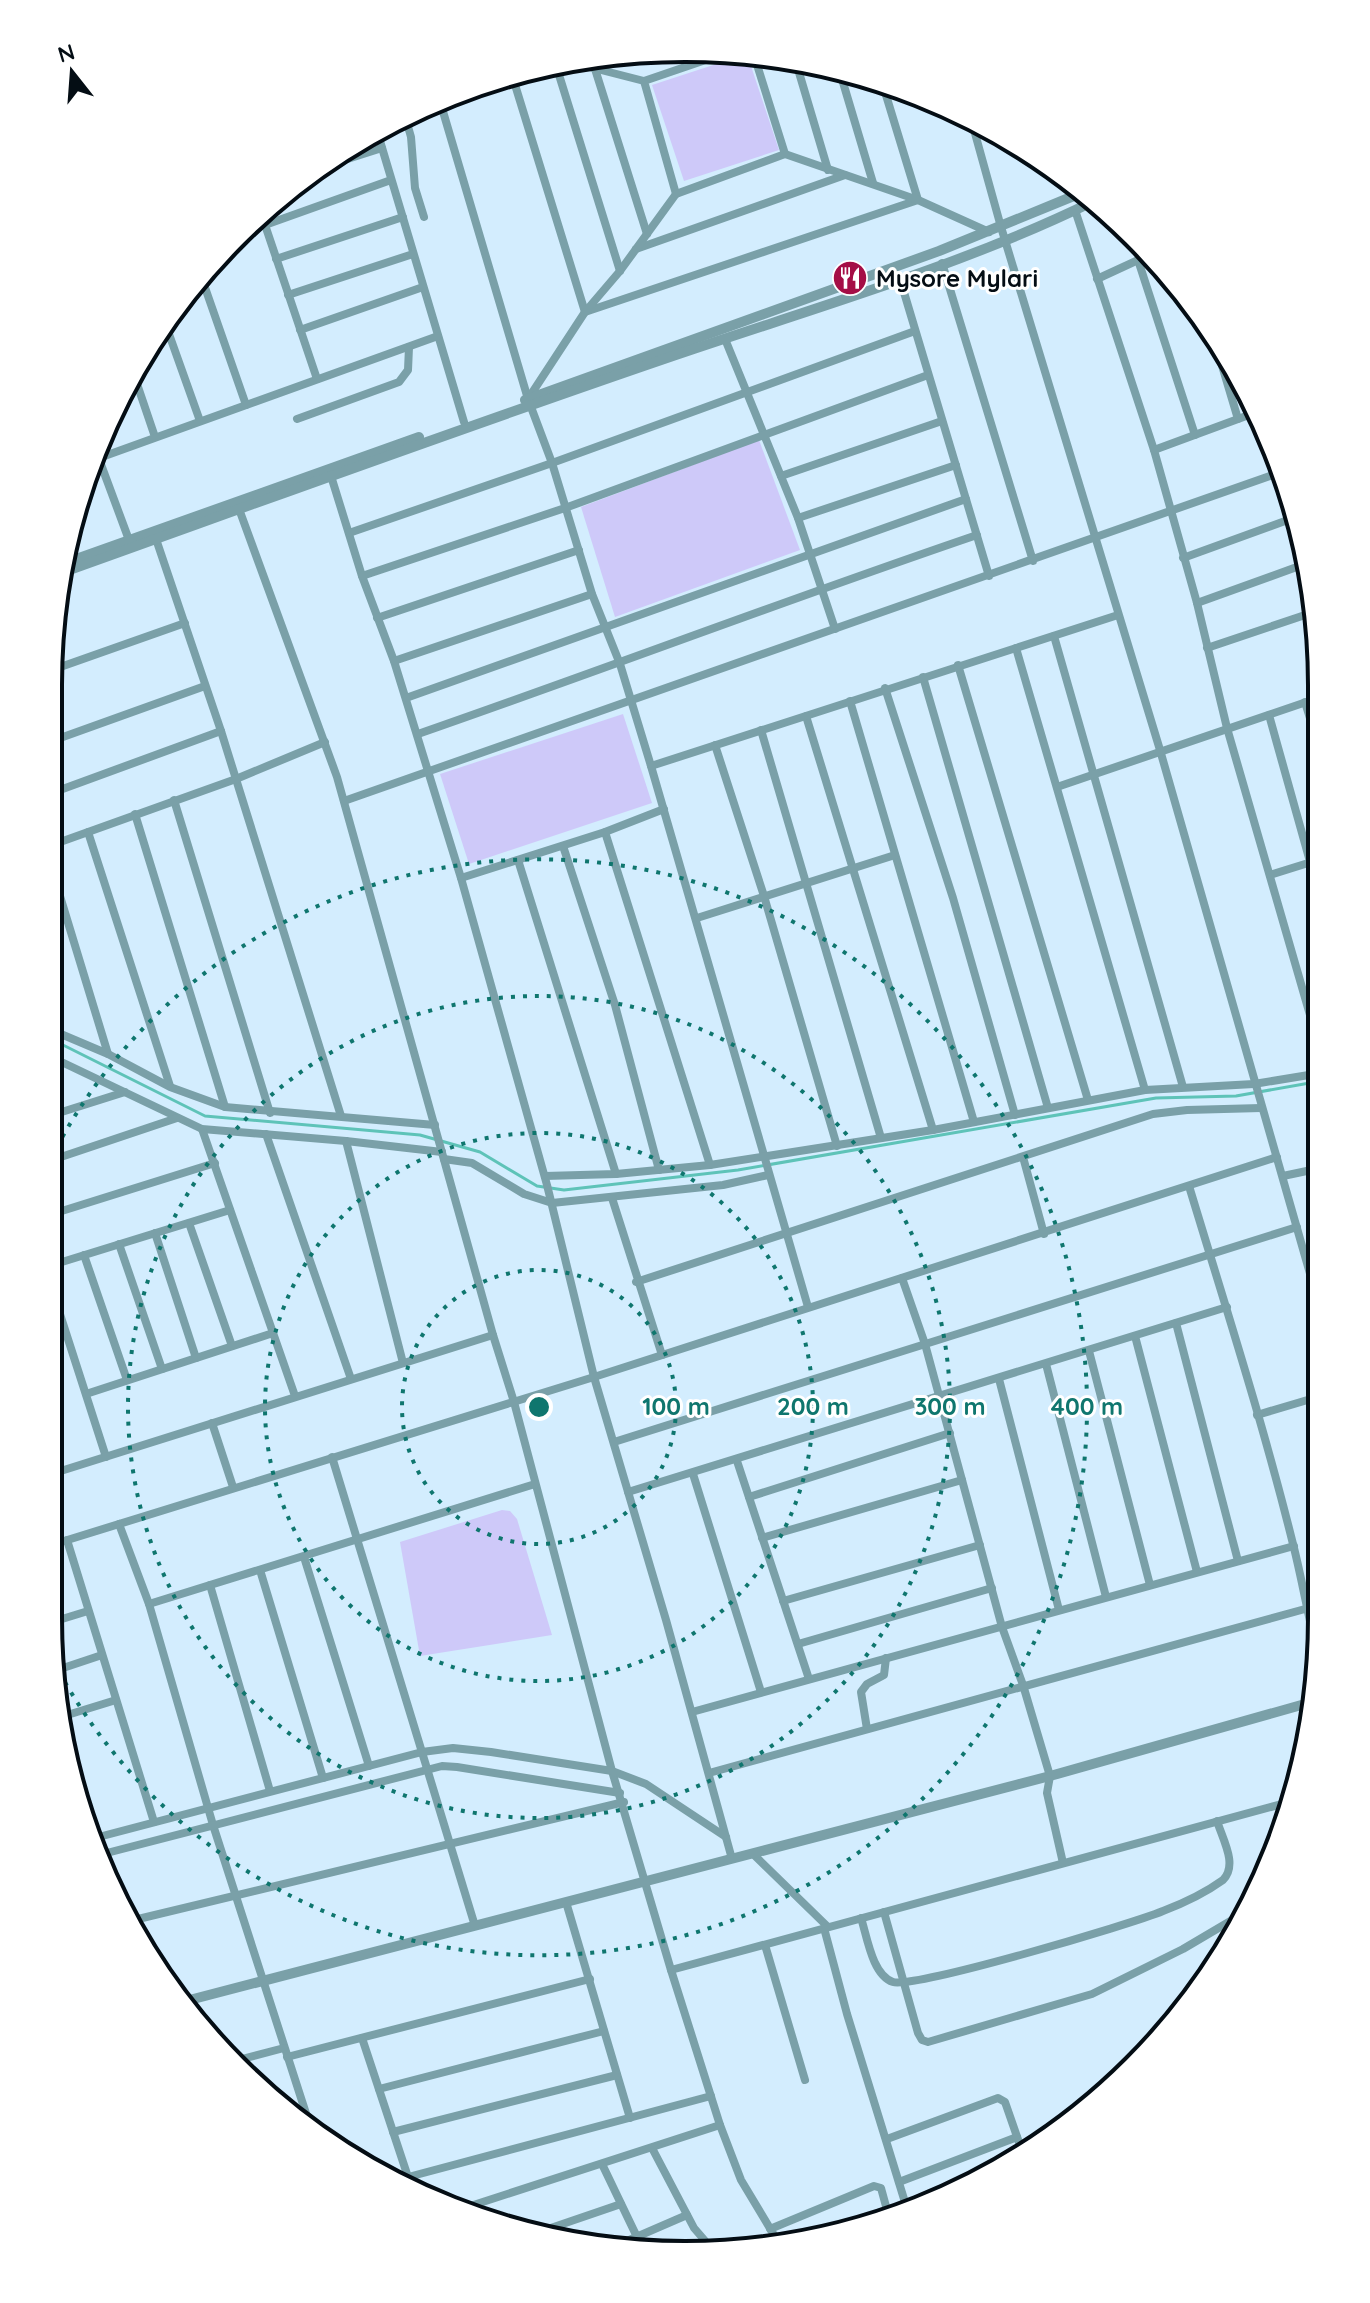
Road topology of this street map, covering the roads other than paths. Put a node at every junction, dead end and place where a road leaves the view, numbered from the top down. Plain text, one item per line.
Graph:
1 (699, 62) edge
2 (757, 66) edge
3 (595, 69) joint
4 (799, 73) edge
5 (559, 75) edge
6 (644, 81) junction
7 (843, 82) edge
8 (515, 86) edge
9 (886, 95) edge
10 (443, 111) edge
11 (408, 127) edge
12 (975, 134) edge
13 (380, 142) edge
14 (382, 148) junction
15 (785, 154) junction
16 (356, 156) edge
17 (828, 170) junction
18 (845, 175) junction
19 (391, 180) junction
20 (873, 183) junction
21 (676, 194) junction
22 (1071, 197) edge
23 (918, 200) junction
24 (1083, 206) edge
25 (1075, 210) junction
26 (403, 217) junction
27 (424, 217) dead end
28 (265, 225) joint
29 (1001, 227) junction
30 (989, 232) junction
31 (647, 234) junction
32 (1005, 240) junction
33 (636, 249) junction
34 (413, 254) junction
35 (276, 259) junction
36 (1138, 260) joint
37 (942, 263) junction
38 (620, 271) junction
39 (900, 279) junction
40 (1097, 279) junction
41 (423, 287) junction
42 (205, 288) edge
43 (288, 295) junction
44 (585, 312) junction
45 (300, 330) junction
46 (915, 331) junction
47 (170, 336) edge
48 (438, 336) junction
49 (725, 339) junction
50 (409, 347) junction
51 (1224, 373) edge
52 (928, 375) junction
53 (317, 379) junction
54 (138, 386) edge
55 (746, 391) junction
56 (529, 402) junction
57 (246, 405) junction
58 (1247, 416) edge
59 (297, 419) dead end
60 (1238, 419) junction
61 (200, 421) junction
62 (942, 421) junction
63 (464, 422) junction
64 (764, 435) junction
65 (1195, 435) junction
66 (155, 437) junction
67 (1154, 450) junction
68 (106, 454) edge
69 (552, 463) junction
70 (956, 465) junction
71 (102, 466) edge
72 (331, 476) junction
73 (781, 476) junction
74 (1272, 476) edge
75 (966, 499) junction
76 (565, 508) junction
77 (239, 509) junction
78 (1171, 512) junction
79 (798, 518) junction
80 (1286, 521) edge
81 (349, 533) junction
82 (977, 535) junction
83 (1097, 538) junction
84 (156, 539) junction
85 (129, 540) junction
86 (579, 550) junction
87 (810, 554) junction
88 (1183, 558) junction
89 (75, 559) edge
90 (1033, 561) junction
91 (1297, 567) edge
92 (73, 569) edge
93 (362, 576) junction
94 (989, 576) junction
95 (822, 587) junction
96 (592, 594) junction
97 (1197, 603) junction
98 (1118, 615) junction
99 (1304, 615) edge
100 (377, 618) junction
101 (185, 623) junction
102 (607, 628) junction
103 (835, 629) junction
104 (1054, 636) junction
105 (1016, 648) junction
106 (1207, 648) junction
107 (394, 661) junction
108 (620, 664) junction
109 (958, 665) junction
110 (62, 666) edge
111 (923, 677) junction
112 (205, 686) junction
113 (885, 688) junction
114 (406, 698) junction
115 (631, 700) junction
116 (850, 701) junction
117 (1308, 701) edge
118 (1305, 702) junction
119 (1308, 712) edge
120 (1269, 715) junction
121 (806, 716) junction
122 (1227, 728) junction
123 (761, 730) junction
124 (221, 731) junction
125 (418, 734) junction
126 (62, 737) edge
127 (325, 742) junction
128 (715, 745) junction
129 (1160, 750) junction
130 (651, 766) junction
131 (429, 771) junction
132 (1094, 775) junction
133 (236, 779) junction
134 (1057, 787) junction
135 (62, 789) edge
136 (174, 800) junction
137 (344, 801) junction
138 (664, 809) junction
139 (135, 814) junction
140 (88, 832) junction
141 (605, 832) junction
142 (62, 841) edge
143 (563, 846) junction
144 (895, 855) junction
145 (1308, 855) edge
146 (518, 860) junction
147 (1308, 863) edge
148 (854, 868) junction
149 (1270, 875) junction
150 (461, 878) junction
151 (808, 883) junction
152 (764, 896) junction
153 (62, 903) edge
154 (697, 918) junction
155 (1308, 1008) edge
156 (62, 1034) edge
157 (108, 1054) junction
158 (62, 1062) edge
159 (1308, 1075) edge
160 (1254, 1084) junction
161 (170, 1087) junction
162 (1183, 1087) junction
163 (1145, 1090) junction
164 (126, 1092) junction
165 (1088, 1100) junction
166 (225, 1107) junction
167 (1048, 1108) junction
168 (1261, 1108) junction
169 (62, 1112) edge
170 (270, 1113) junction
171 (1015, 1115) junction
172 (341, 1116) junction
173 (177, 1118) junction
174 (974, 1122) junction
175 (435, 1125) junction
176 (202, 1129) junction
177 (933, 1130) junction
178 (266, 1134) junction
179 (881, 1138) junction
180 (346, 1141) junction
181 (837, 1146) junction
182 (443, 1156) junction
183 (62, 1157) edge
184 (1023, 1157) junction
185 (1277, 1157) junction
186 (762, 1158) junction
187 (215, 1163) junction
188 (710, 1165) junction
189 (659, 1170) junction
190 (1308, 1171) edge
191 (616, 1174) junction
192 (768, 1175) junction
193 (1283, 1176) junction
194 (546, 1181) junction
195 (1189, 1186) junction
196 (612, 1198) junction
197 (551, 1199) junction
198 (230, 1210) junction
199 (62, 1211) edge
200 (189, 1223) junction
201 (1297, 1227) junction
202 (155, 1233) junction
203 (786, 1233) junction
204 (1044, 1234) junction
205 (119, 1244) junction
206 (1210, 1254) junction
207 (84, 1255) junction
208 (62, 1262) edge
209 (1308, 1266) edge
210 (902, 1278) junction
211 (636, 1282) junction
212 (808, 1307) junction
213 (1227, 1307) junction
214 (62, 1320) edge
215 (1176, 1323) junction
216 (273, 1333) junction
217 (493, 1335) junction
218 (1135, 1336) junction
219 (925, 1344) junction
220 (232, 1346) junction
221 (1089, 1351) junction
222 (662, 1355) junction
223 (196, 1358) junction
224 (403, 1363) junction
225 (1046, 1364) junction
226 (162, 1369) junction
227 (594, 1377) junction
228 (351, 1379) junction
229 (999, 1379) junction
230 (127, 1380) junction
231 (86, 1394) junction
232 (295, 1396) junction
233 (940, 1397) junction
234 (1308, 1400) edge
235 (514, 1402) junction
236 (1257, 1415) junction
237 (212, 1423) junction
238 (950, 1433) junction
239 (614, 1442) junction
240 (106, 1457) junction
241 (332, 1457) junction
242 (737, 1461) junction
243 (62, 1470) edge
244 (693, 1474) junction
245 (962, 1480) junction
246 (535, 1484) junction
247 (233, 1487) junction
248 (628, 1492) junction
249 (749, 1497) junction
250 (119, 1524) junction
251 (762, 1538) junction
252 (67, 1540) junction
253 (357, 1540) junction
254 (62, 1542) edge
255 (980, 1545) junction
256 (1294, 1546) junction
257 (304, 1557) junction
258 (1238, 1561) junction
259 (260, 1570) junction
260 (1197, 1572) junction
261 (210, 1585) junction
262 (1150, 1585) junction
263 (992, 1588) junction
264 (1106, 1597) junction
265 (783, 1601) junction
266 (149, 1604) junction
267 (1305, 1609) junction
268 (1059, 1610) junction
269 (88, 1611) junction
270 (62, 1619) edge
271 (1308, 1620) edge
272 (1002, 1627) junction
273 (798, 1644) junction
274 (102, 1655) junction
275 (886, 1658) junction
276 (64, 1668) edge
277 (809, 1679) junction
278 (1023, 1685) junction
279 (761, 1692) junction
280 (116, 1700) junction
281 (1302, 1705) edge
282 (692, 1712) junction
283 (70, 1714) edge
284 (867, 1729) junction
285 (422, 1752) junction
286 (369, 1766) junction
287 (427, 1770) junction
288 (612, 1771) junction
289 (709, 1773) junction
290 (1050, 1776) junction
291 (323, 1778) junction
292 (270, 1791) junction
293 (622, 1798) junction
294 (1279, 1805) edge
295 (208, 1808) junction
296 (1217, 1821) junction
297 (154, 1822) junction
298 (213, 1825) junction
299 (102, 1836) edge
300 (726, 1838) junction
301 (450, 1843) junction
302 (108, 1853) edge
303 (753, 1854) junction
304 (732, 1859) junction
305 (1063, 1863) junction
306 (647, 1882) junction
307 (235, 1895) junction
308 (566, 1902) junction
309 (884, 1912) junction
310 (861, 1918) junction
311 (139, 1919) edge
312 (1229, 1922) edge
313 (475, 1926) junction
314 (826, 1928) junction
315 (765, 1945) junction
316 (671, 1970) junction
317 (590, 1979) junction
318 (264, 1981) junction
319 (904, 1984) junction
320 (193, 1999) edge
321 (604, 2031) junction
322 (362, 2038) junction
323 (286, 2052) junction
324 (244, 2059) edge
325 (617, 2075) junction
326 (805, 2080) dead end
327 (379, 2089) junction
328 (711, 2096) junction
329 (305, 2111) edge
330 (630, 2118) junction
331 (720, 2125) junction
332 (393, 2132) junction
333 (1017, 2137) junction
334 (887, 2139) junction
335 (1019, 2143) edge
336 (652, 2148) junction
337 (602, 2164) junction
338 (408, 2177) joint
339 (899, 2182) junction
340 (905, 2201) edge
341 (475, 2204) edge
342 (621, 2204) junction
343 (886, 2208) edge
344 (687, 2215) junction
345 (554, 2227) edge
346 (770, 2229) junction
347 (774, 2235) edge
348 (637, 2237) junction
349 (633, 2239) edge
350 (706, 2240) edge

1 - 6 street
2 - 15 street
3 - 6 street
3 - 31 street
4 - 17 street
5 - 38 street
6 - 21 street
7 - 20 street
8 - 44 street
9 - 23 street
10 - 56 street
11 - 27 street
12 - 29 street
13 - 14 street
14 - 16 street
14 - 19 street
15 - 17 street
15 - 21 street
17 - 18 street
18 - 20 street
18 - 33 street
19 - 26 street
19 - 28 street
20 - 23 street
21 - 31 street
22 - 29 street
23 - 30 street
23 - 44 street
24 - 25 street
25 - 32 street
25 - 40 street
26 - 34 street
26 - 35 street
28 - 35 street
29 - 30 street
29 - 32 street
30 - 56 street
31 - 33 street
32 - 37 street
32 - 83 street
33 - 38 street
34 - 41 street
34 - 43 street
35 - 43 street
36 - 40 street
36 - 65 street
37 - 39 street
37 - 90 street
38 - 44 street
39 - 46 street
39 - 49 street
40 - 67 street
41 - 45 street
41 - 48 street
42 - 57 street
43 - 45 street
44 - 56 street
45 - 53 street
46 - 52 street
46 - 55 street
47 - 61 street
48 - 50 street
48 - 63 street
49 - 55 street
49 - 56 street
50 - 53 street
50 - 59 street
51 - 60 street
52 - 62 street
52 - 64 street
53 - 57 street
54 - 66 street
55 - 64 street
55 - 69 street
56 - 63 street
56 - 69 street
56 - 72 street
57 - 61 street
58 - 60 street
60 - 65 street
61 - 66 street
62 - 70 street
62 - 73 street
63 - 85 street
64 - 73 street
64 - 76 street
65 - 67 street
66 - 68 street
67 - 78 street
69 - 76 street
69 - 81 street
70 - 75 street
70 - 79 street
71 - 85 street
72 - 77 street
72 - 81 street
73 - 79 street
74 - 78 street
75 - 82 street
75 - 87 street
76 - 86 street
76 - 93 street
77 - 84 street
77 - 127 street
78 - 83 street
78 - 88 street
79 - 87 street
80 - 88 street
81 - 93 street
82 - 94 street
82 - 95 street
83 - 90 street
83 - 98 street
84 - 92 street
84 - 101 street
85 - 89 street
86 - 96 street
86 - 100 street
87 - 95 street
87 - 102 street
88 - 97 street
90 - 94 street
91 - 97 street
93 - 100 street
94 - 103 street
95 - 103 street
95 - 108 street
96 - 102 street
96 - 107 street
97 - 106 street
98 - 104 street
98 - 129 street
99 - 106 street
100 - 107 street
101 - 110 street
101 - 112 street
102 - 108 street
102 - 114 street
103 - 115 street
104 - 105 street
104 - 132 street
105 - 109 street
105 - 134 street
106 - 122 street
107 - 114 street
108 - 115 street
108 - 125 street
109 - 111 street
109 - 165 street
111 - 113 street
111 - 167 street
112 - 124 street
112 - 126 street
113 - 116 street
113 - 171 street
114 - 125 street
115 - 130 street
115 - 131 street
116 - 121 street
116 - 144 street
117 - 118 street
118 - 119 street
118 - 120 street
120 - 122 street
120 - 145 street
121 - 123 street
121 - 148 street
122 - 129 street
122 - 149 street
123 - 128 street
123 - 151 street
124 - 133 street
124 - 135 street
125 - 131 street
127 - 133 street
127 - 137 street
128 - 130 street
128 - 152 street
129 - 132 street
129 - 160 street
130 - 138 street
131 - 137 street
131 - 150 street
132 - 134 street
132 - 162 street
133 - 136 street
133 - 172 street
134 - 163 street
136 - 139 street
136 - 170 street
137 - 175 street
138 - 141 street
138 - 154 street
139 - 140 street
139 - 166 street
140 - 142 street
140 - 161 street
141 - 143 street
141 - 188 street
143 - 146 street
143 - 189 street
144 - 148 street
144 - 174 street
146 - 150 street
146 - 191 street
147 - 149 street
148 - 151 street
148 - 177 street
149 - 155 street
150 - 194 street
151 - 152 street
151 - 179 street
152 - 154 street
152 - 181 street
153 - 157 street
154 - 186 street
156 - 157 street
157 - 161 street
158 - 164 street
159 - 160 street
160 - 162 street
160 - 168 street
161 - 166 street
162 - 163 street
163 - 165 street
164 - 169 street
164 - 173 street
165 - 167 street
166 - 170 street
167 - 171 street
168 - 184 street
168 - 185 street
170 - 172 street
171 - 174 street
172 - 175 street
173 - 176 street
173 - 183 street
174 - 177 street
175 - 182 street
176 - 178 street
176 - 187 street
177 - 179 street
178 - 180 street
178 - 228 street
179 - 181 street
180 - 182 street
180 - 224 street
181 - 186 street
182 - 197 street
182 - 217 street
184 - 203 street
184 - 204 street
185 - 193 street
185 - 195 street
186 - 188 street
186 - 192 street
187 - 198 street
187 - 199 street
188 - 189 street
189 - 191 street
190 - 193 street
191 - 194 street
192 - 196 street
192 - 203 street
193 - 201 street
194 - 197 street
195 - 204 street
195 - 206 street
196 - 197 street
196 - 211 street
197 - 227 street
198 - 200 street
198 - 216 street
200 - 202 street
200 - 220 street
201 - 206 street
201 - 209 street
202 - 205 street
202 - 223 street
203 - 211 street
203 - 212 street
204 - 210 street
205 - 207 street
205 - 226 street
206 - 213 street
206 - 219 street
207 - 208 street
207 - 230 street
210 - 212 street
210 - 219 street
211 - 222 street
212 - 222 street
213 - 215 street
213 - 236 street
214 - 231 street
215 - 218 street
215 - 258 street
216 - 220 street
216 - 232 street
217 - 224 street
217 - 235 street
218 - 221 street
218 - 260 street
219 - 233 street
219 - 239 street
220 - 223 street
221 - 225 street
221 - 262 street
222 - 227 street
223 - 226 street
224 - 228 street
225 - 229 street
225 - 264 street
226 - 230 street
227 - 235 street
227 - 239 street
228 - 232 street
229 - 233 street
229 - 268 street
230 - 231 street
231 - 240 street
232 - 237 street
233 - 238 street
233 - 242 street
234 - 236 street
235 - 241 street
235 - 246 street
236 - 256 street
237 - 240 street
237 - 247 street
238 - 245 street
238 - 249 street
239 - 248 street
240 - 243 street
241 - 247 street
241 - 253 street
242 - 244 street
242 - 249 street
244 - 248 street
244 - 279 street
245 - 251 street
245 - 255 street
246 - 253 street
246 - 288 street
247 - 250 street
248 - 282 street
249 - 251 street
250 - 252 street
250 - 266 street
251 - 265 street
252 - 254 street
252 - 269 street
253 - 257 street
253 - 285 street
255 - 263 street
255 - 265 street
256 - 258 street
256 - 267 street
257 - 259 street
257 - 286 street
258 - 260 street
259 - 261 street
259 - 291 street
260 - 262 street
261 - 266 street
261 - 292 street
262 - 264 street
263 - 272 street
263 - 273 street
264 - 268 street
265 - 273 street
266 - 295 street
267 - 271 street
267 - 278 street
268 - 272 street
269 - 270 street
269 - 274 street
272 - 275 street
272 - 278 street
273 - 277 street
274 - 276 street
274 - 280 street
275 - 277 street
275 - 284 street
277 - 279 street
278 - 284 street
278 - 290 street
279 - 282 street
280 - 283 street
280 - 297 street
281 - 290 street
282 - 289 street
284 - 289 street
285 - 286 street
285 - 287 street
285 - 288 street
286 - 291 street
287 - 293 street
287 - 298 street
287 - 301 street
288 - 293 street
288 - 300 street
289 - 300 street
290 - 303 street
290 - 305 street
291 - 292 street
292 - 295 street
293 - 301 street
293 - 306 street
294 - 296 street
295 - 297 street
295 - 298 street
296 - 305 street
296 - 319 street
297 - 299 street
298 - 302 street
298 - 307 street
300 - 304 street
301 - 307 street
301 - 313 street
303 - 304 street
303 - 314 street
304 - 306 street
305 - 309 street
306 - 308 street
306 - 316 street
307 - 311 street
307 - 318 street
308 - 313 street
308 - 317 street
309 - 310 street
309 - 319 street
310 - 314 street
310 - 319 street
312 - 319 street
313 - 318 street
314 - 315 street
314 - 334 street
315 - 316 street
315 - 326 street
316 - 328 street
317 - 321 street
317 - 322 street
318 - 320 street
318 - 323 street
321 - 325 street
321 - 327 street
322 - 323 street
322 - 327 street
323 - 324 street
323 - 329 street
325 - 330 street
325 - 332 street
327 - 332 street
328 - 330 street
328 - 331 street
330 - 338 street
331 - 336 street
331 - 346 street
332 - 338 street
333 - 334 street
333 - 335 street
333 - 339 street
334 - 339 street
336 - 337 street
336 - 344 street
337 - 341 street
337 - 342 street
339 - 340 street
342 - 345 street
342 - 348 street
343 - 346 street
344 - 348 street
344 - 350 street
346 - 347 street
348 - 349 street

